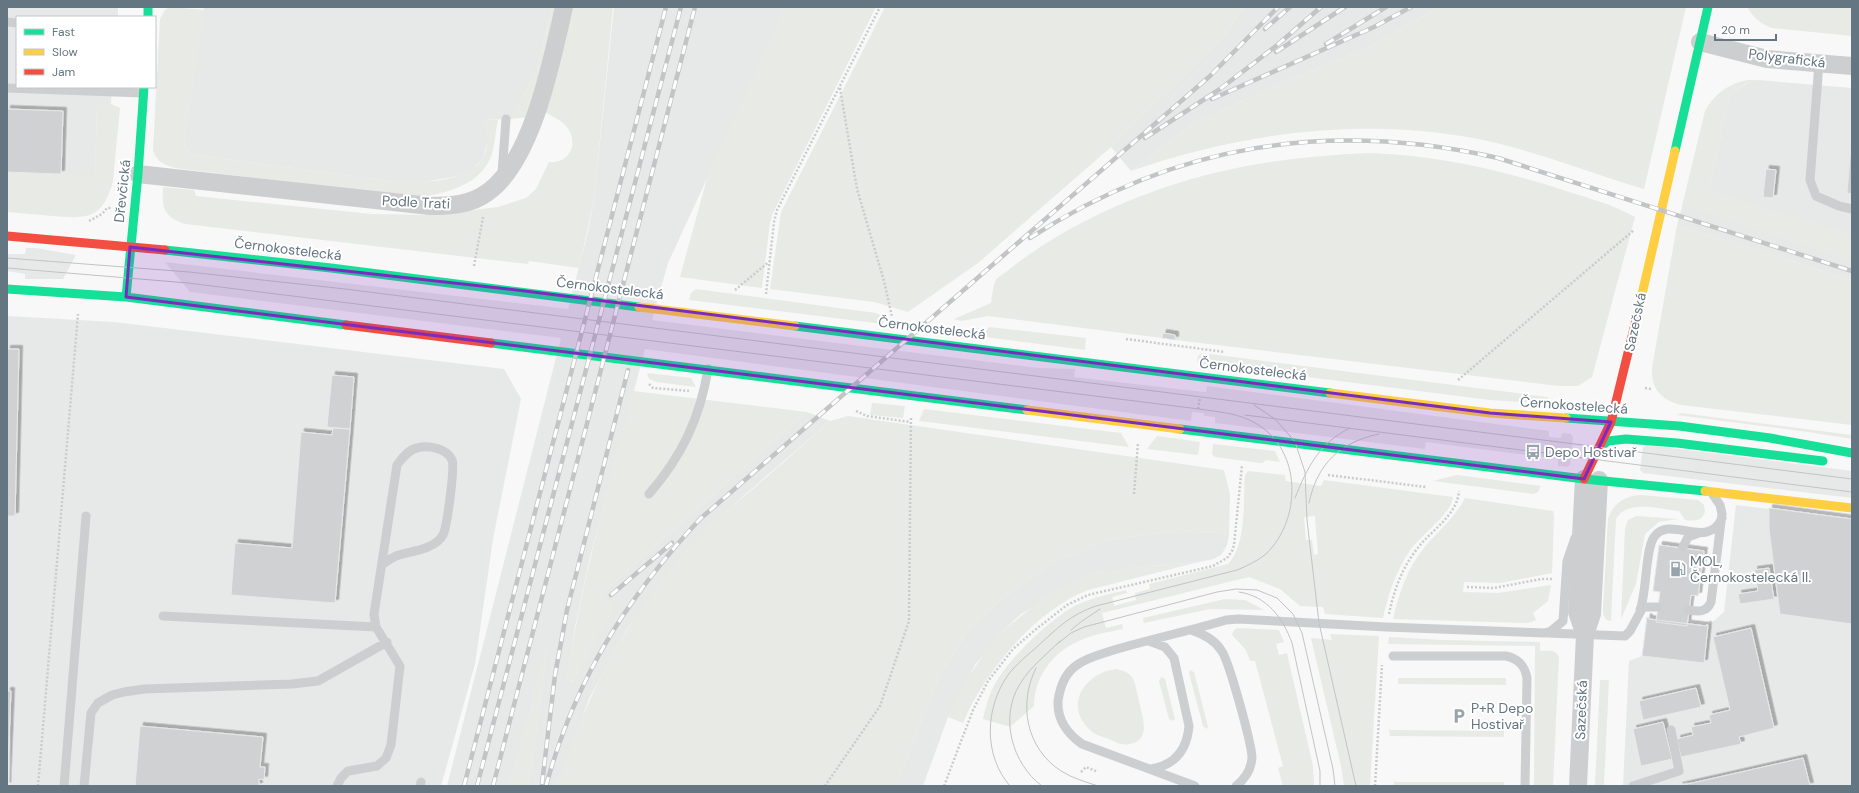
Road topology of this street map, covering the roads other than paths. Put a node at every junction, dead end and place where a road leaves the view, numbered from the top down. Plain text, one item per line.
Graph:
1 (564, 7) edge
2 (1708, 7) edge
3 (1700, 42) junction
4 (1819, 63) junction
5 (1852, 66) edge
6 (7, 88) edge
7 (82, 89) edge
8 (144, 90) edge
9 (506, 119) dead end
10 (138, 174) junction
11 (501, 180) junction
12 (1852, 209) edge
13 (7, 236) edge
14 (130, 247) junction
15 (7, 289) edge
16 (126, 297) junction
17 (708, 369) junction
18 (1611, 422) junction
19 (1599, 448) junction
20 (1852, 453) edge
21 (1594, 459) junction
22 (1829, 462) dead end
23 (1591, 480) junction
24 (1700, 490) junction
25 (649, 494) dead end
26 (1852, 508) edge
27 (86, 516) dead end
28 (1722, 518) junction
29 (1581, 521) junction
30 (1701, 532) junction
31 (1683, 547) dead end
32 (383, 564) junction
33 (1657, 607) dead end
34 (1640, 610) junction
35 (1689, 610) dead end
36 (163, 616) dead end
37 (376, 627) junction
38 (1191, 630) junction
39 (1545, 632) junction
40 (1585, 635) junction
41 (1145, 640) junction
42 (386, 642) junction
43 (1393, 656) dead end
44 (1671, 730) dead end
45 (1150, 770) junction
46 (64, 786) edge
47 (84, 786) edge
48 (337, 786) edge
49 (1194, 786) edge
50 (1236, 786) edge
51 (1525, 786) edge
52 (1578, 786) edge
53 (1633, 786) edge

1 - 11 street, Podle Trati
2 - 3 main road, Sazečská
3 - 4 street, Polygrafická
3 - 18 main road, Sazečská
4 - 5 street, Polygrafická
4 - 12 lane
6 - 7 lane
7 - 8 lane
8 - 10 main road, Dřevčická
9 - 11 lane
10 - 11 street, Podle Trati
10 - 14 main road, Dřevčická
13 - 14 main road, Černokostelecká
14 - 16 main road, Dřevčická
14 - 18 main road, Černokostelecká
15 - 16 main road
16 - 17 main road
17 - 23 main road
17 - 25 lane
18 - 19 main road, Sazečská
18 - 20 main road, Černokostelecká
19 - 21 main road, Sazečská
19 - 22 main road
21 - 23 main road, Sazečská
21 - 23 main road
23 - 24 main road
23 - 29 street, Sazečská
23 - 40 street, Sazečská
24 - 26 main road
24 - 28 lane
27 - 46 lane
28 - 30 lane
28 - 35 lane
29 - 39 lane
29 - 40 street, Sazečská
30 - 31 lane
30 - 34 lane
32 - 32 lane
32 - 37 lane
33 - 34 lane
34 - 40 lane
36 - 37 lane
37 - 42 lane
38 - 39 lane
38 - 41 lane
38 - 50 lane
39 - 40 lane
40 - 52 street, Sazečská
41 - 45 lane
41 - 45 lane
42 - 47 lane
42 - 48 lane
43 - 51 lane
44 - 53 lane
45 - 49 lane

